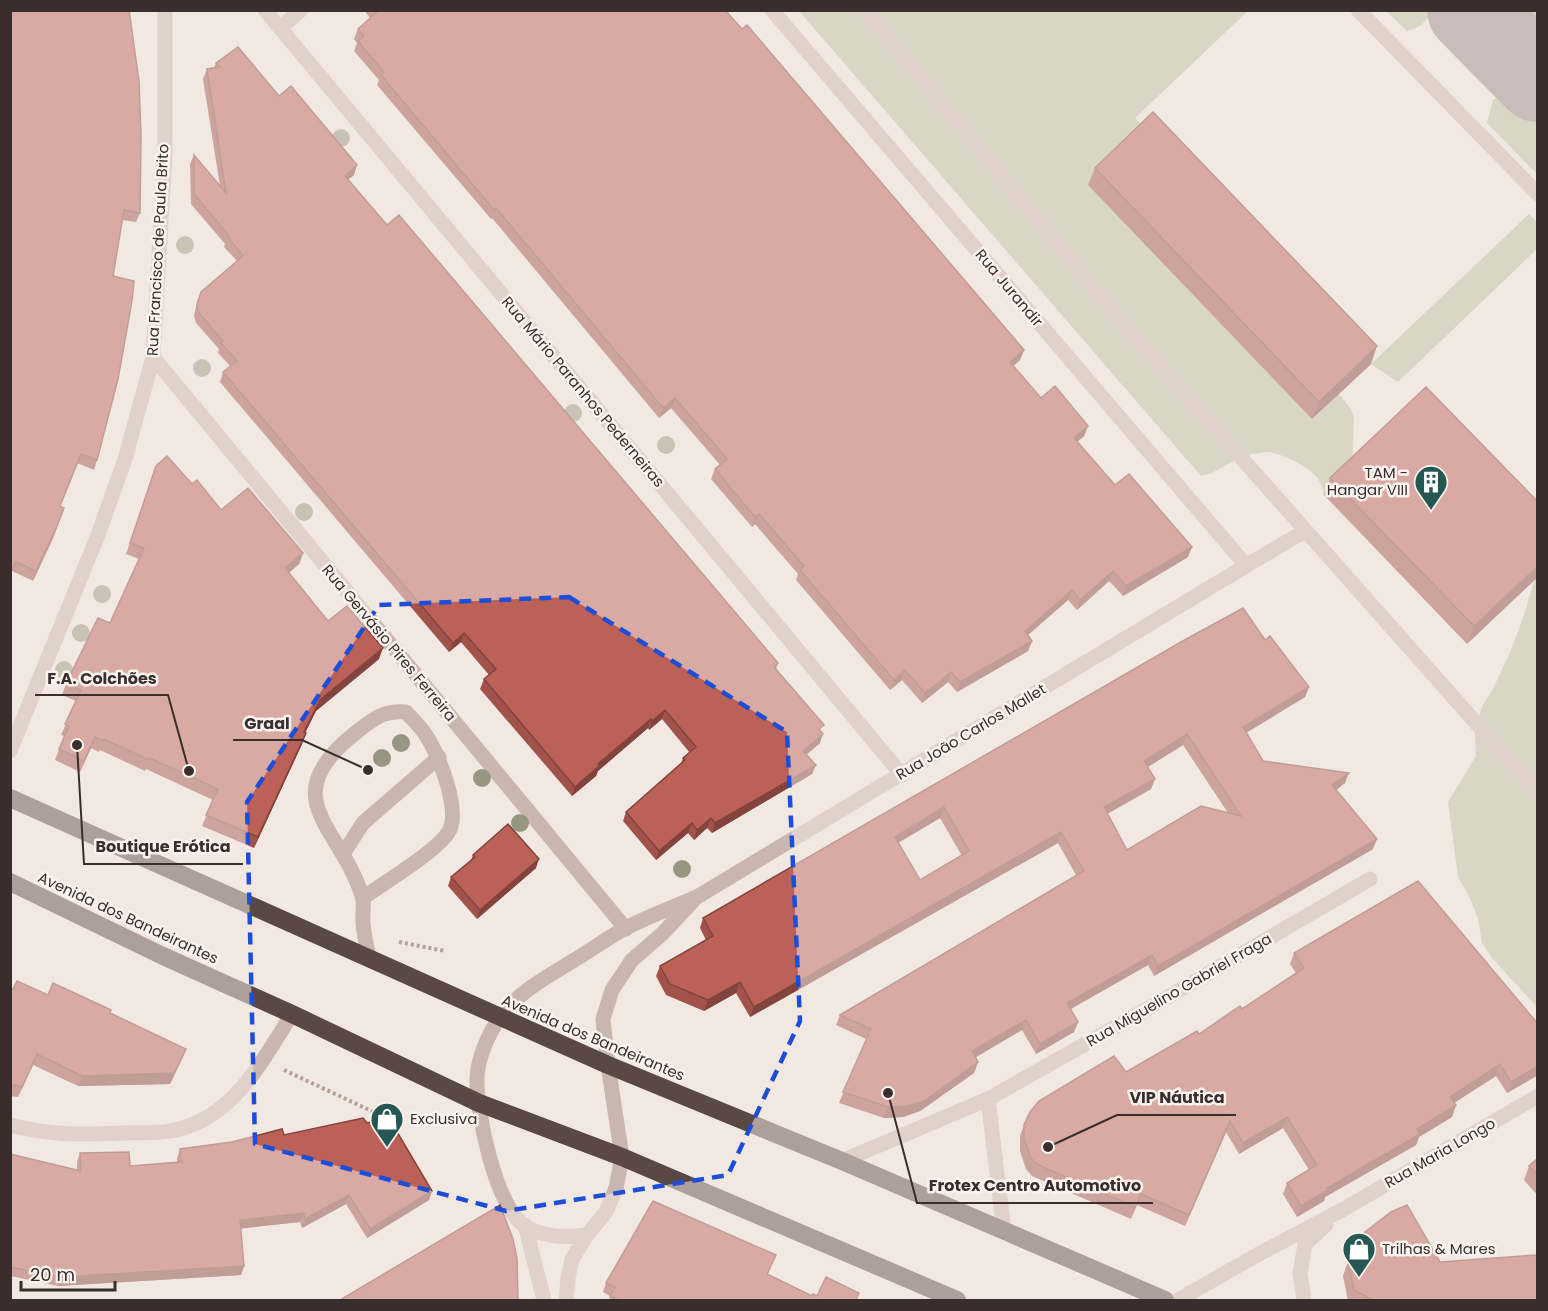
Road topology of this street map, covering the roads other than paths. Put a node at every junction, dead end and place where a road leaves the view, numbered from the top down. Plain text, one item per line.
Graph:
1 (165, 10) edge
2 (265, 10) edge
3 (301, 10) edge
4 (772, 10) edge
5 (865, 10) edge
6 (1358, 10) edge
7 (280, 28) junction
8 (1538, 194) edge
9 (153, 357) junction
10 (1305, 531) junction
11 (1244, 567) junction
12 (10, 751) edge
13 (439, 757) junction
14 (902, 775) junction
15 (1538, 793) edge
16 (10, 798) edge
17 (343, 854) junction
18 (1370, 879) dead end
19 (10, 882) edge
20 (697, 897) junction
21 (363, 898) junction
22 (626, 928) junction
23 (369, 959) junction
24 (292, 1014) junction
25 (499, 1018) junction
26 (608, 1065) junction
27 (1538, 1096) edge
28 (988, 1099) junction
29 (479, 1102) junction
30 (10, 1125) edge
31 (622, 1157) junction
32 (842, 1161) junction
33 (1342, 1210) junction
34 (525, 1225) junction
35 (1004, 1231) junction
36 (587, 1235) junction
37 (544, 1300) edge
38 (566, 1300) edge
39 (957, 1300) edge
40 (1166, 1300) edge
41 (1178, 1300) edge
42 (1304, 1300) edge

1 - 9 street, Rua Francisco de Paula Brito
2 - 7 street, Rua Mário Paranhos Pederneiras
3 - 7 street
4 - 11 street, Rua Jurandir
5 - 10 street
6 - 8 street
7 - 14 street, Rua Mário Paranhos Pederneiras
9 - 12 street, Rua Francisco de Paula Brito
9 - 22 street, Rua Gervásio Pires Ferreira
10 - 11 street, Rua João Carlos Mallet
10 - 15 street
11 - 14 street, Rua João Carlos Mallet
13 - 17 street
13 - 17 street
13 - 21 street
14 - 20 street, Rua João Carlos Mallet
16 - 23 highway, Avenida dos Bandeirantes
17 - 21 street
18 - 28 street, Rua Miguelino Gabriel Fraga
19 - 24 highway, Avenida dos Bandeirantes
20 - 22 street, Rua João Carlos Mallet
20 - 26 street, Rua João Carlos Mallet
21 - 23 street
22 - 25 street, Rua João Carlos Mallet
23 - 25 highway, Avenida dos Bandeirantes
24 - 29 highway, Avenida dos Bandeirantes
24 - 30 street
25 - 26 highway, Avenida dos Bandeirantes
25 - 29 street, Rua João Carlos Mallet
26 - 31 street, Rua João Carlos Mallet
26 - 32 highway, Avenida dos Bandeirantes
27 - 33 street, Rua Maria Longo
28 - 32 street, Rua Miguelino Gabriel Fraga
28 - 35 street
29 - 31 highway, Avenida dos Bandeirantes
29 - 34 street, Rua João Carlos Mallet
31 - 36 street, Rua João Carlos Mallet
31 - 39 highway, Avenida dos Bandeirantes
32 - 35 highway, Avenida dos Bandeirantes
33 - 41 street, Rua Maria Longo
33 - 42 street, Rua Maria Longo
34 - 36 street
34 - 37 street
35 - 40 highway, Avenida dos Bandeirantes
36 - 38 street, Rua João Carlos Mallet

